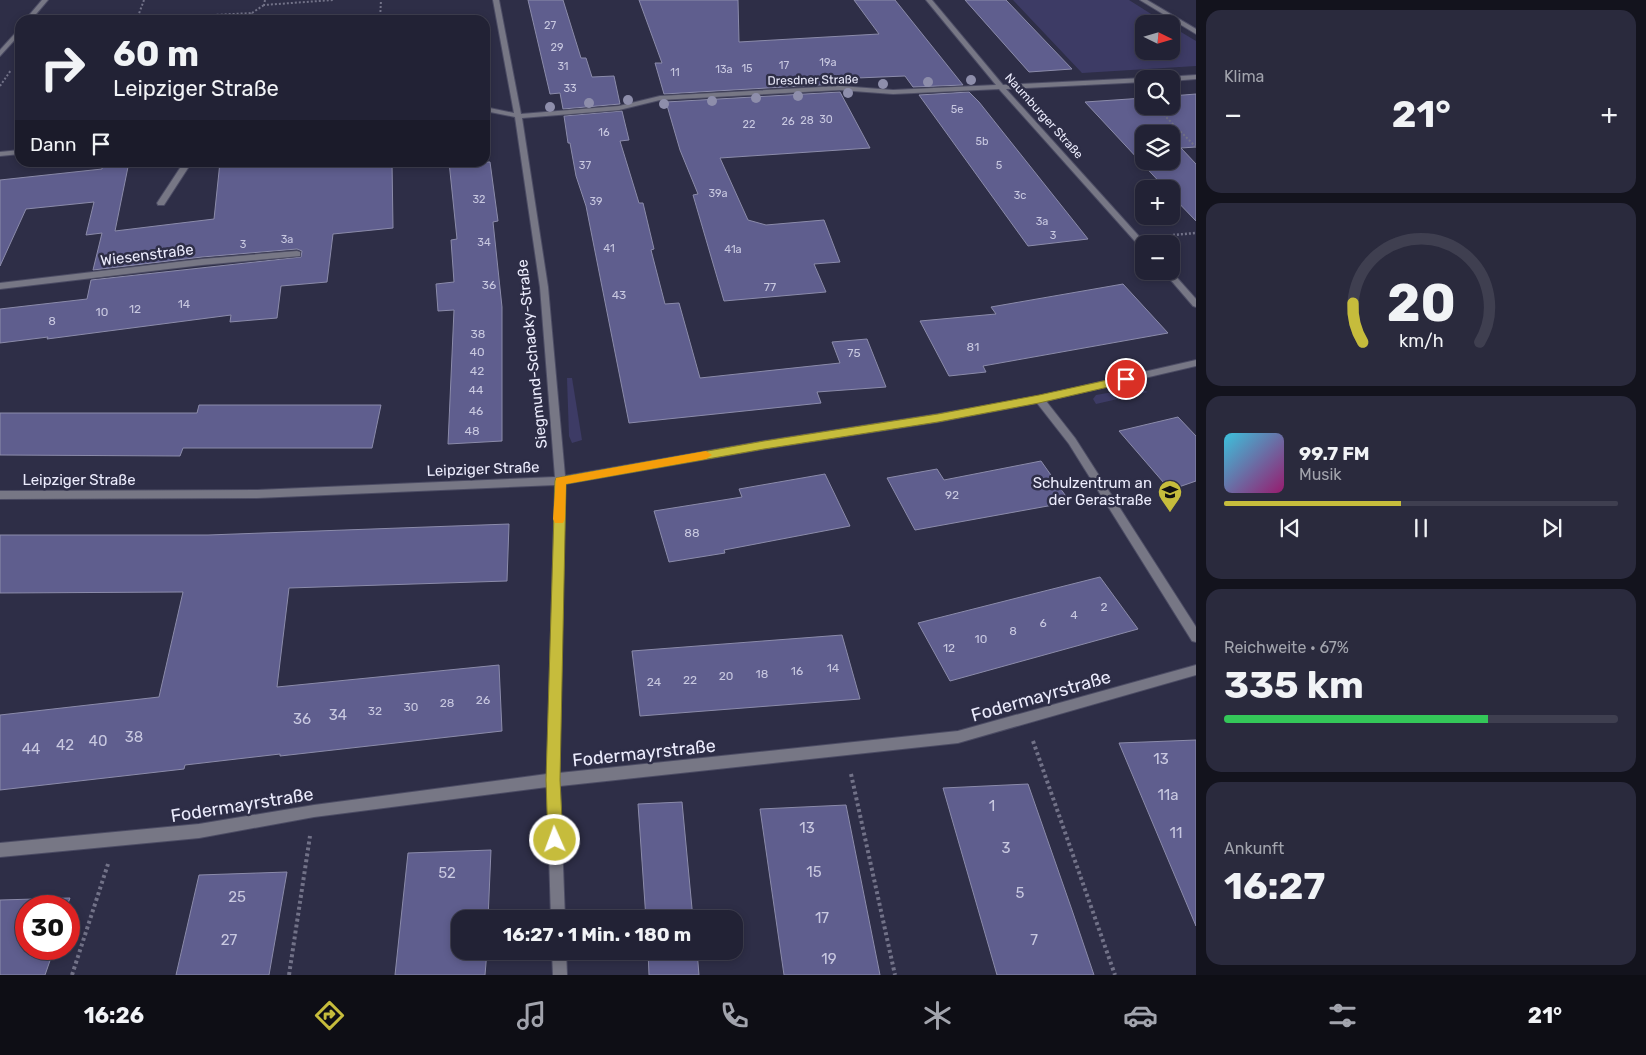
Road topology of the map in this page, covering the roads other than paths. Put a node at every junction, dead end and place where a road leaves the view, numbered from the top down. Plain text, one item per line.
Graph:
1 (45, 0) edge
2 (496, 0) edge
3 (929, 0) edge
4 (1143, 0) edge
5 (32, 15) edge
6 (1196, 32) edge
7 (15, 36) edge
8 (0, 54) edge
9 (1196, 77) edge
10 (1180, 78) edge
11 (1135, 80) edge
12 (1001, 87) junction
13 (490, 110) edge
14 (518, 116) junction
15 (15, 152) edge
16 (0, 154) edge
17 (184, 167) edge
18 (161, 203) dead end
19 (1135, 236) edge
20 (297, 254) dead end
21 (1175, 280) edge
22 (0, 286) edge
23 (1196, 304) edge
24 (1196, 363) edge
25 (1039, 399) junction
26 (560, 481) junction
27 (0, 495) edge
28 (1196, 637) edge
29 (1196, 670) edge
30 (553, 780) junction
31 (0, 850) edge
32 (558, 910) edge
33 (559, 960) edge
34 (560, 975) edge

1 - 5 street
2 - 14 street, Siegmund-Schacky-Straße
3 - 12 street, Naumburger Straße
4 - 6 street
7 - 8 street
9 - 10 street
11 - 12 street, Dresdner Straße
12 - 14 street, Dresdner Straße
12 - 19 street, Naumburger Straße
13 - 14 street, Dresdner Straße
14 - 26 street, Siegmund-Schacky-Straße
15 - 16 street
17 - 18 street
20 - 22 street, Wiesenstraße
21 - 23 street
24 - 25 street, Leipziger Straße
25 - 26 street, Leipziger Straße
25 - 28 street
26 - 27 street, Leipziger Straße
26 - 30 street, Siegmund-Schacky-Straße
29 - 30 street, Fodermayrstraße
30 - 31 street, Fodermayrstraße
30 - 32 street, Siegmund-Schacky-Straße
33 - 34 street

